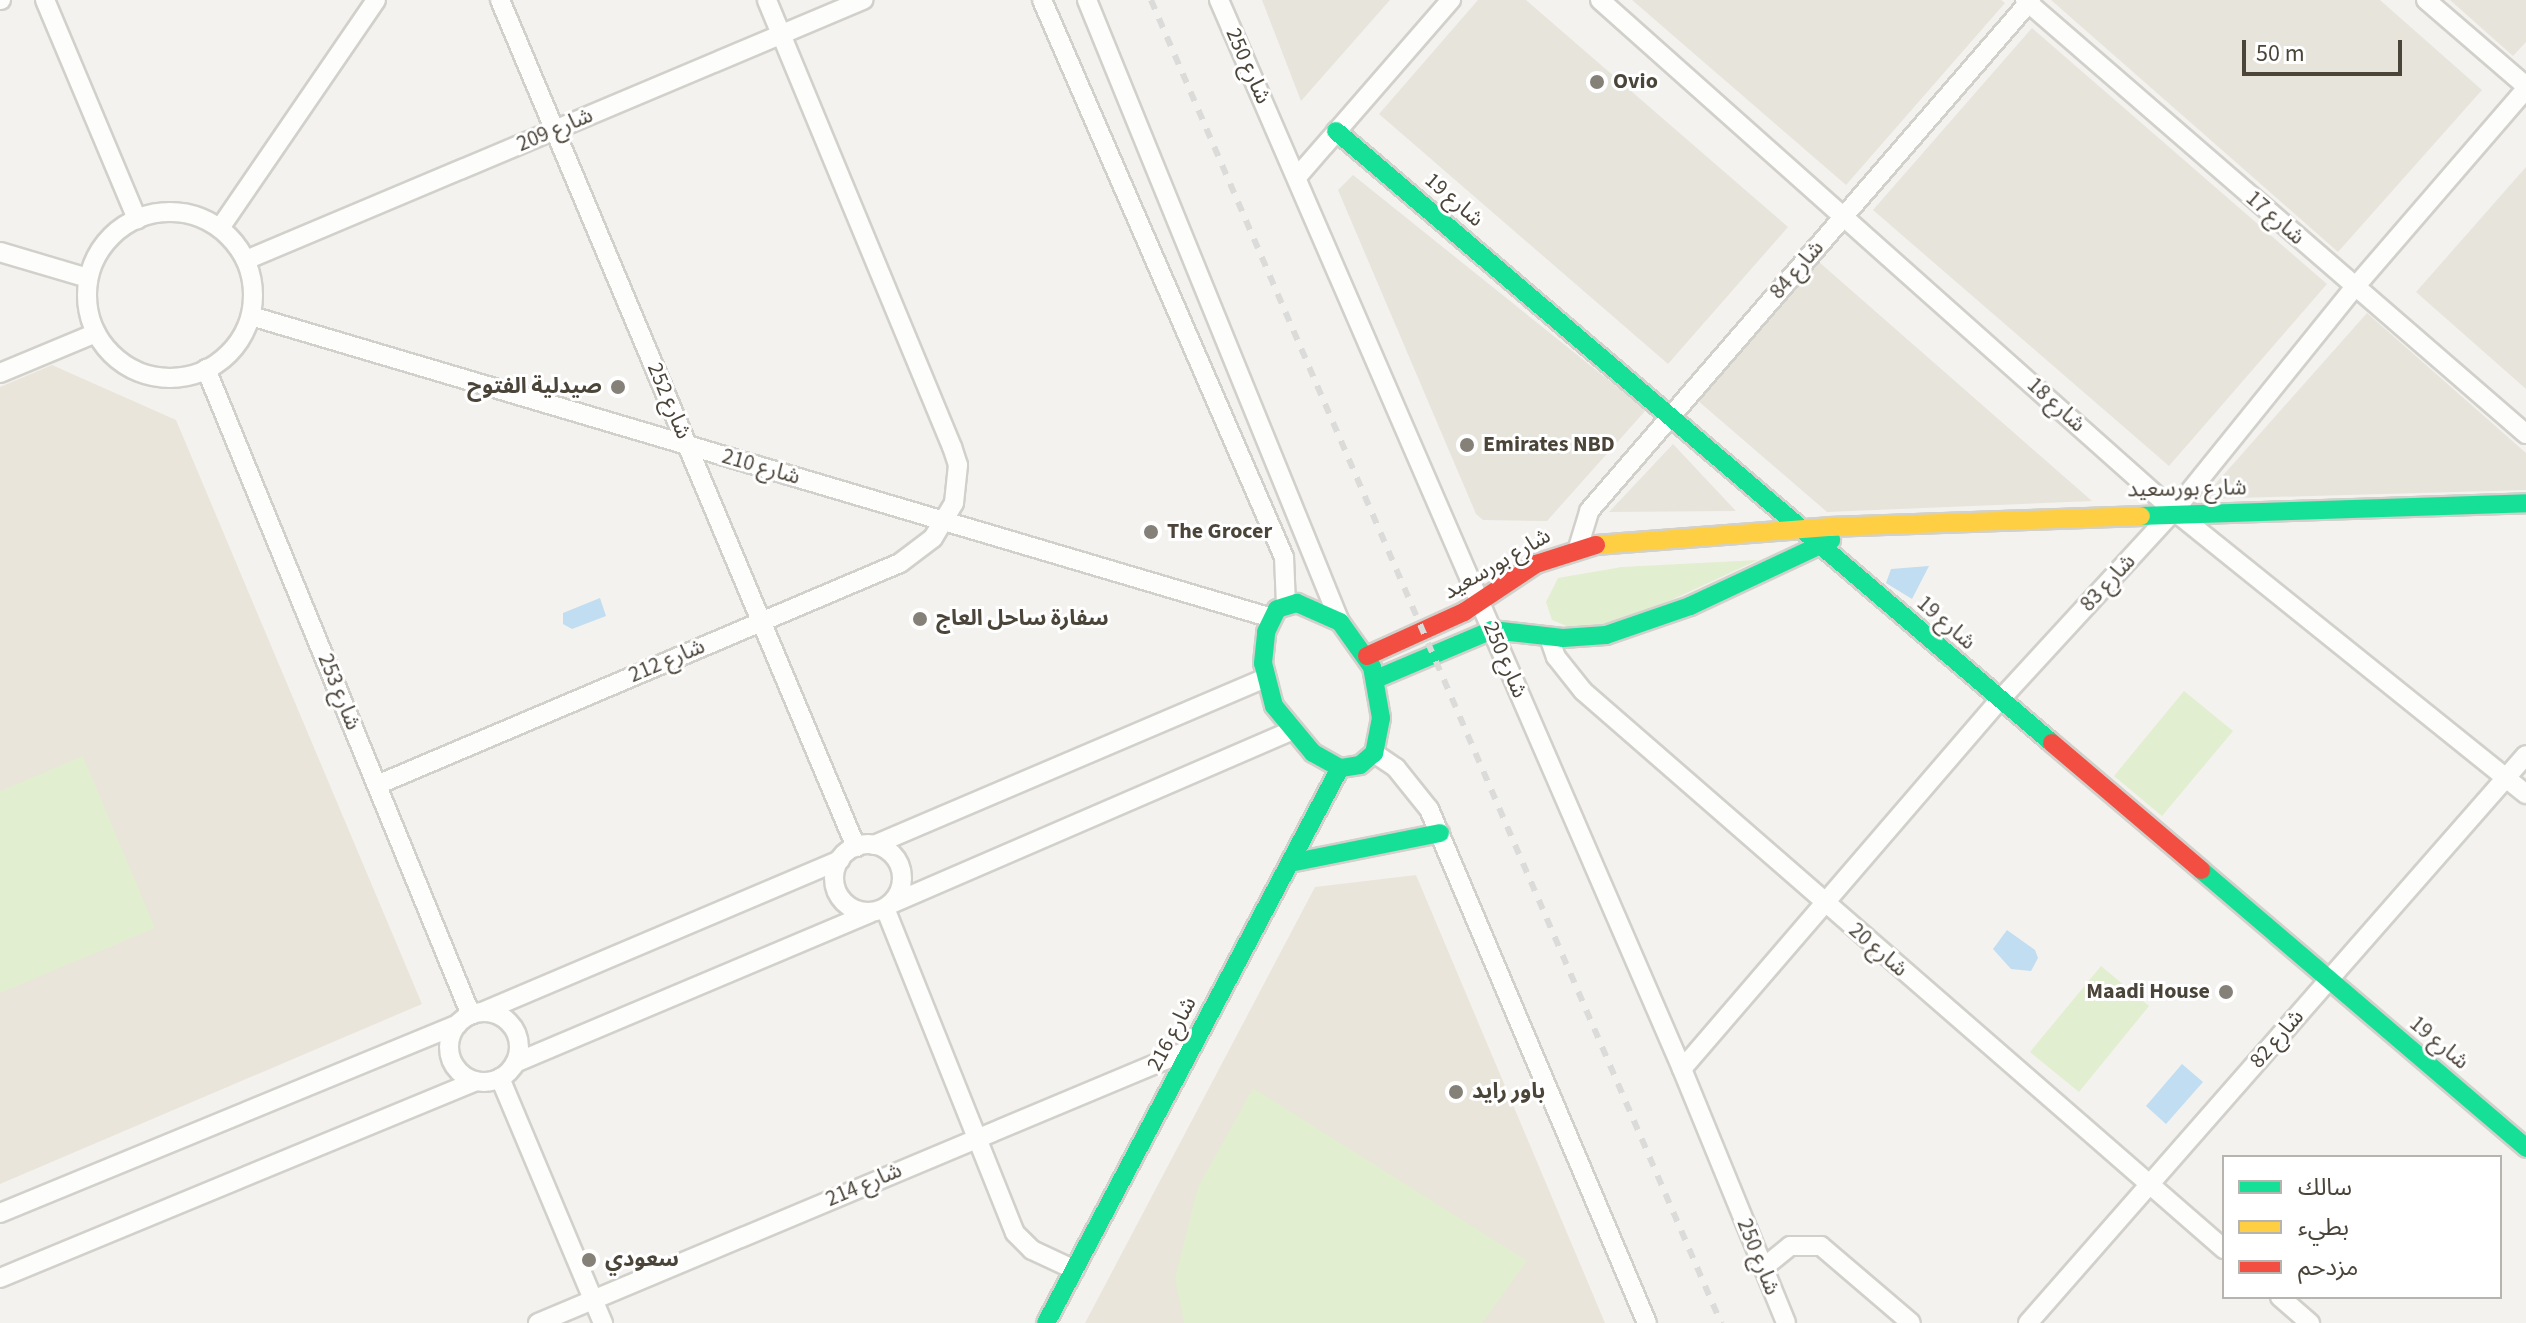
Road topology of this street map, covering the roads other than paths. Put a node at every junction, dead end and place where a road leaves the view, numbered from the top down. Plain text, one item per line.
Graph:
1 (45, 0) edge
2 (376, 0) edge
3 (500, 0) edge
4 (767, 0) edge
5 (863, 0) edge
6 (1042, 0) edge
7 (1087, 0) edge
8 (1219, 0) edge
9 (1451, 0) edge
10 (1600, 0) edge
11 (2426, 0) edge
12 (2028, 1) edge
13 (781, 34) junction
14 (2526, 88) edge
15 (555, 130) junction
16 (1336, 131) junction
17 (1297, 177) junction
18 (1845, 213) junction
19 (137, 219) junction
20 (220, 228) junction
21 (0, 252) edge
22 (246, 260) junction
23 (88, 278) junction
24 (2355, 287) junction
25 (251, 316) junction
26 (96, 333) junction
27 (206, 369) junction
28 (0, 373) edge
29 (1670, 417) junction
30 (2526, 434) edge
31 (687, 445) junction
32 (2526, 503) edge
33 (2174, 511) junction
34 (944, 521) junction
35 (1799, 528) junction
36 (1850, 528) junction
37 (1817, 544) junction
38 (1578, 548) junction
39 (1480, 603) junction
40 (1286, 604) junction
41 (1272, 618) junction
42 (761, 621) junction
43 (1340, 622) junction
44 (1492, 630) junction
45 (1549, 637) junction
46 (1367, 656) junction
47 (1265, 678) junction
48 (1376, 679) junction
49 (1999, 701) junction
50 (1290, 731) junction
51 (1374, 753) junction
52 (2526, 755) edge
53 (1340, 768) junction
54 (2506, 777) junction
55 (377, 785) junction
56 (2526, 794) edge
57 (1440, 833) junction
58 (865, 846) junction
59 (840, 860) junction
60 (1290, 863) junction
61 (1824, 904) junction
62 (882, 908) junction
63 (2328, 980) junction
64 (470, 1017) junction
65 (1191, 1049) junction
66 (515, 1063) junction
67 (1682, 1069) junction
68 (500, 1078) junction
69 (476, 1081) junction
70 (974, 1138) junction
71 (2526, 1148) edge
72 (2149, 1185) junction
73 (0, 1213) edge
74 (2222, 1247) edge
75 (1763, 1268) junction
76 (1075, 1270) junction
77 (0, 1278) edge
78 (2282, 1299) edge
79 (593, 1301) junction
80 (538, 1323) edge
81 (603, 1323) edge
82 (1046, 1323) edge
83 (1647, 1323) edge
84 (1786, 1323) edge
85 (1911, 1323) edge
86 (2028, 1323) edge
87 (2310, 1323) edge

1 - 19 street
2 - 20 street
3 - 15 street, شارع 252
4 - 13 street
5 - 13 street, شارع 209
6 - 40 street
7 - 43 street
8 - 17 street, شارع 250
9 - 16 street
10 - 18 street, شارع 18
11 - 14 street
12 - 18 street, شارع 84
12 - 24 street, شارع 17
13 - 15 street, شارع 209
13 - 34 street
14 - 24 street, شارع 83
15 - 22 street, شارع 209
15 - 31 street, شارع 252
16 - 17 street
16 - 29 main road, شارع 19
17 - 39 street, شارع 250
18 - 29 street, شارع 84
18 - 33 street, شارع 18
19 - 20 street
19 - 23 street
20 - 22 street
21 - 23 street
22 - 25 street
23 - 26 street
24 - 30 street, شارع 17
24 - 33 street, شارع 83
25 - 27 street
25 - 31 street, شارع 210
26 - 27 street
26 - 28 street
27 - 55 street, شارع 253
29 - 35 main road, شارع 19
29 - 38 street, شارع 84
31 - 34 street, شارع 210
31 - 42 street, شارع 252
32 - 33 main road, شارع بورسعيد
33 - 36 main road, شارع بورسعيد
33 - 49 street, شارع 83
33 - 54 street, شارع 18
34 - 41 street, شارع 210
34 - 42 street, شارع 212
35 - 36 main road, شارع بورسعيد
35 - 37 main road, شارع 19
35 - 38 main road, شارع بورسعيد
36 - 37 main road, شارع بورسعيد
37 - 45 main road, شارع بورسعيد
37 - 49 main road, شارع 19
38 - 39 main road, شارع بورسعيد
39 - 44 street, شارع 250
39 - 46 main road, شارع بورسعيد
40 - 41 main road
40 - 43 main road
41 - 47 main road
42 - 55 street, شارع 212
42 - 58 street, شارع 252
43 - 46 main road
44 - 45 main road, شارع بورسعيد
44 - 48 main road, شارع بورسعيد
44 - 67 street, شارع 250
45 - 61 street, شارع 20
46 - 48 main road
47 - 50 main road
47 - 58 street
48 - 51 main road
49 - 61 street, شارع 83
49 - 63 main road, شارع 19
50 - 53 main road
50 - 62 street
51 - 53 main road
51 - 57 street
52 - 54 street, شارع 82
53 - 60 main road, شارع 216
54 - 56 street, شارع 18
54 - 63 street, شارع 82
55 - 64 street, شارع 253
57 - 60 main road
57 - 83 street
58 - 59 street
58 - 62 street
59 - 62 street
59 - 64 street
60 - 65 main road, شارع 216
61 - 67 street, شارع 83
61 - 72 street, شارع 20
62 - 66 street
62 - 70 street
63 - 71 main road, شارع 19
63 - 72 street, شارع 82
64 - 66 street
64 - 69 street
64 - 73 street
65 - 70 street, شارع 214
65 - 76 main road, شارع 216
66 - 68 street
67 - 75 street, شارع 250
68 - 69 street
68 - 79 street
69 - 77 street
70 - 76 street
70 - 79 street, شارع 214
72 - 74 street, شارع 20
72 - 86 street, شارع 82
75 - 84 street, شارع 250
75 - 85 street
76 - 82 main road, شارع 216
78 - 87 street
79 - 80 street, شارع 214
79 - 81 street

